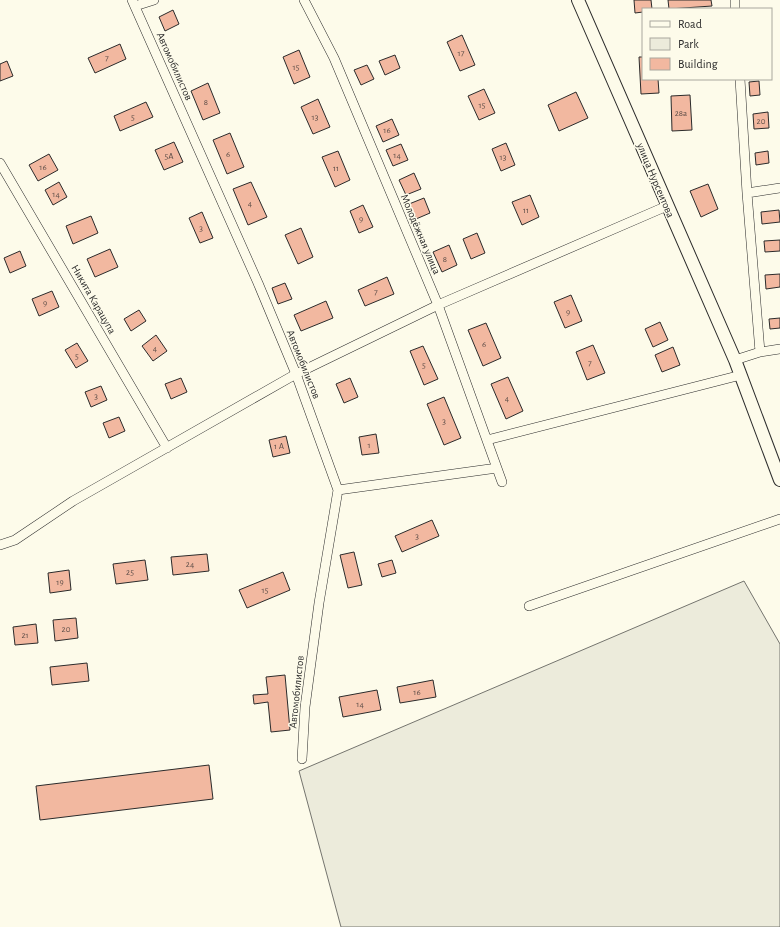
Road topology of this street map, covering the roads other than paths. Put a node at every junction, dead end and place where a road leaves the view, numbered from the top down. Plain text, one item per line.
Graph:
1 (154, 0) edge
2 (304, 0) edge
3 (578, 0) edge
4 (134, 3) edge
5 (740, 80) edge
6 (0, 163) edge
7 (780, 188) edge
8 (747, 193) junction
9 (667, 206) junction
10 (438, 305) junction
11 (780, 350) edge
12 (760, 352) junction
13 (735, 360) junction
14 (296, 374) junction
15 (740, 376) junction
16 (486, 440) junction
17 (167, 448) junction
18 (497, 468) junction
19 (780, 480) edge
20 (502, 482) dead end
21 (338, 490) junction
22 (780, 519) edge
23 (0, 545) edge
24 (529, 606) dead end
25 (302, 759) dead end

1 - 4 street
2 - 10 street, Молодёжная улица
3 - 9 main road, улица Нурсеитова
4 - 14 street, Автомобилистов
5 - 8 street
6 - 17 street, Никита Карацупа
7 - 8 street
8 - 12 street
9 - 10 street
9 - 13 main road, улица Нурсеитова
10 - 14 street
10 - 16 street, Молодёжная улица
11 - 12 street
12 - 13 street
13 - 15 main road, улица Нурсеитова
14 - 17 street
14 - 21 street, Автомобилистов
15 - 16 street
15 - 19 main road, улица Нурсеитова
16 - 18 street, Молодёжная улица
17 - 23 street
18 - 20 street, Молодёжная улица
18 - 21 street
21 - 25 street, Автомобилистов
22 - 24 street

